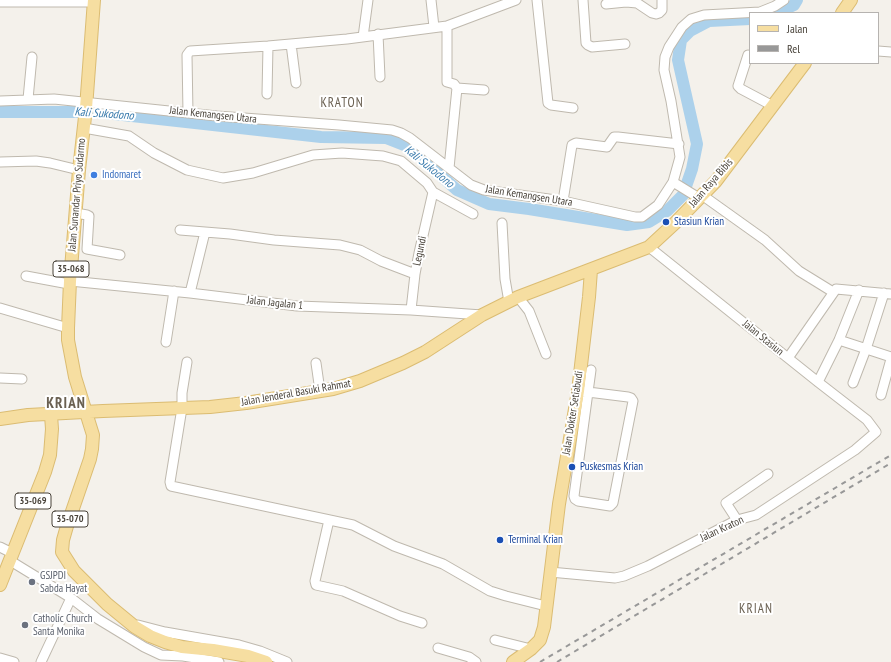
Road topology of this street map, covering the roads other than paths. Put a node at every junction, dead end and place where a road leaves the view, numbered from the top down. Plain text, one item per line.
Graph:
1 (368, 0) edge
2 (431, 0) edge
3 (516, 0) edge
4 (537, 0) edge
5 (584, 0) edge
6 (662, 0) edge
7 (784, 0) edge
8 (851, 0) edge
9 (94, 1) edge
10 (0, 2) edge
11 (606, 4) dead end
12 (760, 12) edge
13 (843, 12) edge
14 (749, 13) edge
15 (447, 26) junction
16 (434, 27) junction
17 (378, 34) junction
18 (362, 37) junction
19 (291, 44) junction
20 (626, 44) dead end
21 (268, 46) junction
22 (879, 51) edge
23 (891, 52) edge
24 (748, 55) dead end
25 (32, 56) dead end
26 (804, 64) edge
27 (380, 77) dead end
28 (296, 83) dead end
29 (457, 88) junction
30 (484, 90) dead end
31 (267, 94) dead end
32 (28, 99) junction
33 (0, 101) edge
34 (86, 105) junction
35 (773, 106) junction
36 (573, 108) dead end
37 (188, 112) junction
38 (84, 126) junction
39 (679, 144) junction
40 (0, 162) edge
41 (449, 168) junction
42 (79, 170) junction
43 (675, 183) junction
44 (433, 192) junction
45 (697, 195) junction
46 (563, 201) junction
47 (76, 213) junction
48 (473, 214) dead end
49 (502, 223) dead end
50 (180, 230) dead end
51 (205, 232) junction
52 (649, 247) junction
53 (120, 255) dead end
54 (591, 270) junction
55 (415, 274) junction
56 (578, 274) joint
57 (26, 276) dead end
58 (70, 283) junction
59 (859, 290) junction
60 (174, 291) junction
61 (833, 292) junction
62 (190, 293) junction
63 (888, 294) edge
64 (514, 299) junction
65 (0, 308) edge
66 (412, 310) junction
67 (482, 315) junction
68 (68, 328) junction
69 (839, 340) junction
70 (166, 342) dead end
71 (866, 349) junction
72 (546, 354) dead end
73 (788, 358) junction
74 (891, 358) edge
75 (187, 362) dead end
76 (316, 363) dead end
77 (591, 370) dead end
78 (0, 378) edge
79 (22, 379) dead end
80 (818, 382) junction
81 (853, 383) dead end
82 (320, 391) junction
83 (583, 392) junction
84 (881, 395) dead end
85 (182, 408) junction
86 (85, 413) junction
87 (51, 415) junction
88 (0, 419) edge
89 (876, 432) joint
90 (768, 474) dead end
91 (329, 520) junction
92 (737, 520) junction
93 (0, 547) edge
94 (10, 557) junction
95 (550, 572) junction
96 (0, 585) edge
97 (71, 598) junction
98 (546, 606) junction
99 (113, 609) junction
100 (422, 623) dead end
101 (496, 640) dead end
102 (438, 648) dead end
103 (531, 649) junction
104 (0, 658) edge
105 (159, 658) edge
106 (14, 662) edge
107 (41, 662) edge
108 (219, 662) edge
109 (266, 662) edge
110 (287, 662) edge
111 (476, 662) edge
112 (513, 662) edge

1 - 18 street
2 - 16 street
3 - 15 street
4 - 36 street
5 - 20 street
6 - 11 street
7 - 12 street, Jalan Kemangsen Utara
8 - 13 main road
9 - 10 street
9 - 34 main road, Jalan Sunandar Priyo Sudarmo / 35-068
14 - 39 street, Jalan Kemangsen Utara
15 - 16 street
15 - 29 street
16 - 17 street
17 - 18 street
17 - 27 street
18 - 19 street
19 - 21 street
19 - 28 street
21 - 31 street
21 - 37 street
22 - 23 street
24 - 35 street
25 - 32 street
26 - 35 main road, Jalan Raya Bibis
29 - 30 street
29 - 41 street
32 - 33 street, Jalan Kemangsen Utara
32 - 34 street, Jalan Kemangsen Utara
34 - 37 street, Jalan Kemangsen Utara
34 - 38 main road, Jalan Sunandar Priyo Sudarmo / 35-068
35 - 45 main road, Jalan Raya Bibis
37 - 41 street, Jalan Kemangsen Utara
38 - 42 main road, Jalan Sunandar Priyo Sudarmo / 35-068
38 - 44 street
39 - 43 street, Jalan Kemangsen Utara
39 - 46 street
40 - 42 street
41 - 46 street, Jalan Kemangsen Utara
42 - 47 main road, Jalan Sunandar Priyo Sudarmo / 35-068
43 - 45 street
43 - 46 street, Jalan Kemangsen Utara
44 - 48 street
44 - 55 street, Legundi
45 - 52 main road, Jalan Raya Bibis
45 - 61 street
47 - 53 street
47 - 58 main road, Jalan Sunandar Priyo Sudarmo / 35-068
49 - 64 street
50 - 51 street
51 - 55 street
51 - 62 street
52 - 54 main road, Jalan Raya Bibis
52 - 73 street, Jalan Stasiun
54 - 56 main road, Jalan Raya Bibis
54 - 83 main road, Jalan Dokter Setiabudi
55 - 66 street, Legundi
56 - 64 main road, Jalan Jenderal Basuki Rahmat
57 - 58 street, Jalan Jagalan 1
58 - 60 street, Jalan Jagalan 1
58 - 68 main road, Jalan Sunandar Priyo Sudarmo / 35-068
59 - 61 street
59 - 63 street
59 - 69 street
60 - 62 street, Jalan Jagalan 1
60 - 70 street
61 - 73 street
62 - 66 street, Jalan Jagalan 1
63 - 71 street
64 - 67 main road, Jalan Jenderal Basuki Rahmat
64 - 72 street
65 - 68 street
66 - 67 street, Jalan Jagalan 1
67 - 82 main road, Jalan Jenderal Basuki Rahmat
68 - 86 main road, Jalan Sunandar Priyo Sudarmo / 35-068
69 - 71 street
69 - 80 street
71 - 74 street
71 - 81 street
73 - 80 street, Jalan Stasiun
74 - 84 street
75 - 85 street
76 - 82 street
77 - 83 street
78 - 79 street
80 - 89 street, Jalan Stasiun
82 - 85 main road, Jalan Jenderal Basuki Rahmat
83 - 83 street
83 - 95 main road, Jalan Dokter Setiabudi
85 - 86 main road, Jalan Jenderal Basuki Rahmat
85 - 91 street
86 - 87 main road, Jalan Jenderal Basuki Rahmat
86 - 99 main road, 35-070
87 - 88 main road, Jalan Jenderal Basuki Rahmat
87 - 94 main road, 35-069
89 - 92 street, Jalan Kraton
90 - 92 street
91 - 98 street
91 - 100 street
92 - 95 street, Jalan Kraton
93 - 94 street
94 - 96 main road, 35-069
94 - 97 street
95 - 98 main road, Jalan Dokter Setiabudi
97 - 105 street
97 - 107 street
98 - 103 main road, Jalan Dokter Setiabudi
99 - 109 main road, 35-070
99 - 110 street
101 - 103 street
102 - 111 street
103 - 112 main road, Jalan Dokter Setiabudi
104 - 106 street
105 - 108 street

